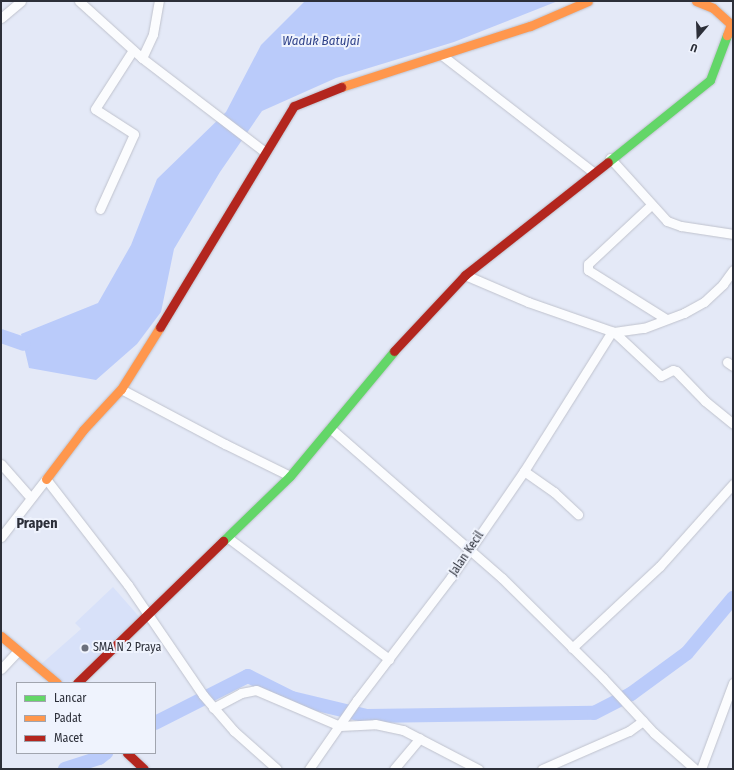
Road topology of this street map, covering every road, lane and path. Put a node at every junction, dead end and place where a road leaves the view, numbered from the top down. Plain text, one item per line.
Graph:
1 (21, 1) edge
2 (79, 1) edge
3 (159, 1) edge
4 (588, 1) edge
5 (696, 1) edge
6 (1, 18) edge
7 (133, 50) junction
8 (443, 56) junction
9 (142, 58) junction
10 (265, 152) junction
11 (610, 158) junction
12 (593, 172) junction
13 (651, 205) junction
14 (100, 209) dead end
15 (733, 234) edge
16 (733, 270) edge
17 (465, 275) junction
18 (666, 319) junction
19 (613, 332) junction
20 (121, 389) junction
21 (733, 424) edge
22 (330, 428) junction
23 (1, 464) edge
24 (524, 471) junction
25 (290, 476) junction
26 (46, 479) junction
27 (733, 484) edge
28 (32, 498) junction
29 (578, 514) dead end
30 (1, 537) edge
31 (227, 537) junction
32 (470, 549) junction
33 (150, 615) junction
34 (1, 636) edge
35 (1, 646) edge
36 (572, 648) junction
37 (16, 653) junction
38 (389, 659) junction
39 (1, 669) edge
40 (48, 682) edge
41 (55, 682) edge
42 (78, 682) edge
43 (732, 689) edge
44 (212, 706) junction
45 (643, 721) junction
46 (342, 722) junction
47 (420, 738) junction
48 (124, 755) edge
49 (134, 769) edge
50 (144, 769) edge
51 (277, 769) edge
52 (309, 769) edge
53 (394, 769) edge
54 (478, 769) edge
55 (542, 769) edge
56 (695, 769) edge
57 (701, 769) edge

1 - 6 street
2 - 7 street
3 - 9 street
4 - 8 main road
5 - 11 main road
7 - 9 street
7 - 14 street
8 - 10 main road
8 - 12 street
9 - 10 street
10 - 20 main road
11 - 12 main road
11 - 13 street
12 - 17 main road
13 - 15 street
13 - 18 street
16 - 18 street
17 - 19 street
17 - 22 main road
18 - 19 street
19 - 21 street
19 - 24 street, Jalan Kecil
20 - 25 street
20 - 26 main road
22 - 25 main road
22 - 32 street
23 - 28 street
24 - 29 street
24 - 32 street, Jalan Kecil
25 - 31 main road
26 - 28 street
26 - 33 street
27 - 36 street
28 - 30 street
31 - 33 main road
31 - 38 street
32 - 36 street
32 - 38 street, Jalan Kecil
33 - 42 main road
33 - 44 street
34 - 41 main road
35 - 37 main road
36 - 45 street
37 - 39 street
37 - 40 main road
38 - 46 street, Jalan Kecil
43 - 57 street
44 - 46 street
44 - 51 street
45 - 55 street
45 - 56 street
46 - 47 street
46 - 52 street, Jalan Kecil
47 - 53 street
47 - 54 street
48 - 49 main road
48 - 50 main road

